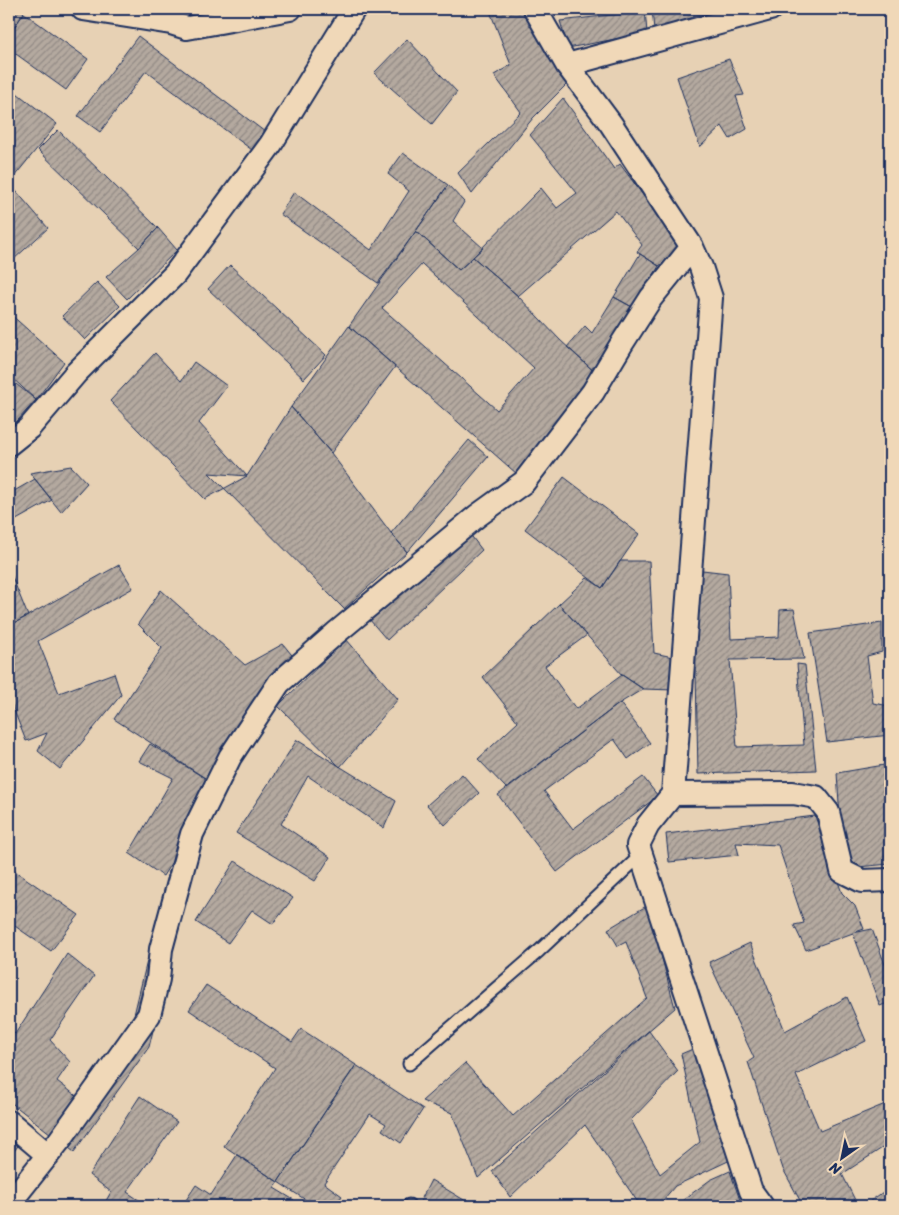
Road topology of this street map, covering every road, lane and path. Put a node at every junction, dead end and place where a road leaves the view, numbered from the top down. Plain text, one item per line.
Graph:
1 (83, 9) edge
2 (290, 9) edge
3 (354, 9) edge
4 (535, 9) edge
5 (770, 9) edge
6 (167, 16) edge
7 (567, 65) junction
8 (692, 247) junction
9 (9, 444) edge
10 (673, 794) junction
11 (642, 855) junction
12 (890, 880) edge
13 (409, 1064) dead end
14 (9, 1122) edge
15 (48, 1155) junction
16 (9, 1204) edge
17 (762, 1206) edge

1 - 6 street
2 - 6 street
3 - 9 street
4 - 7 street
5 - 7 street
7 - 8 street
8 - 10 street
8 - 15 street
10 - 11 street
10 - 12 street
11 - 13 lane
11 - 17 street
14 - 15 street
15 - 16 street

